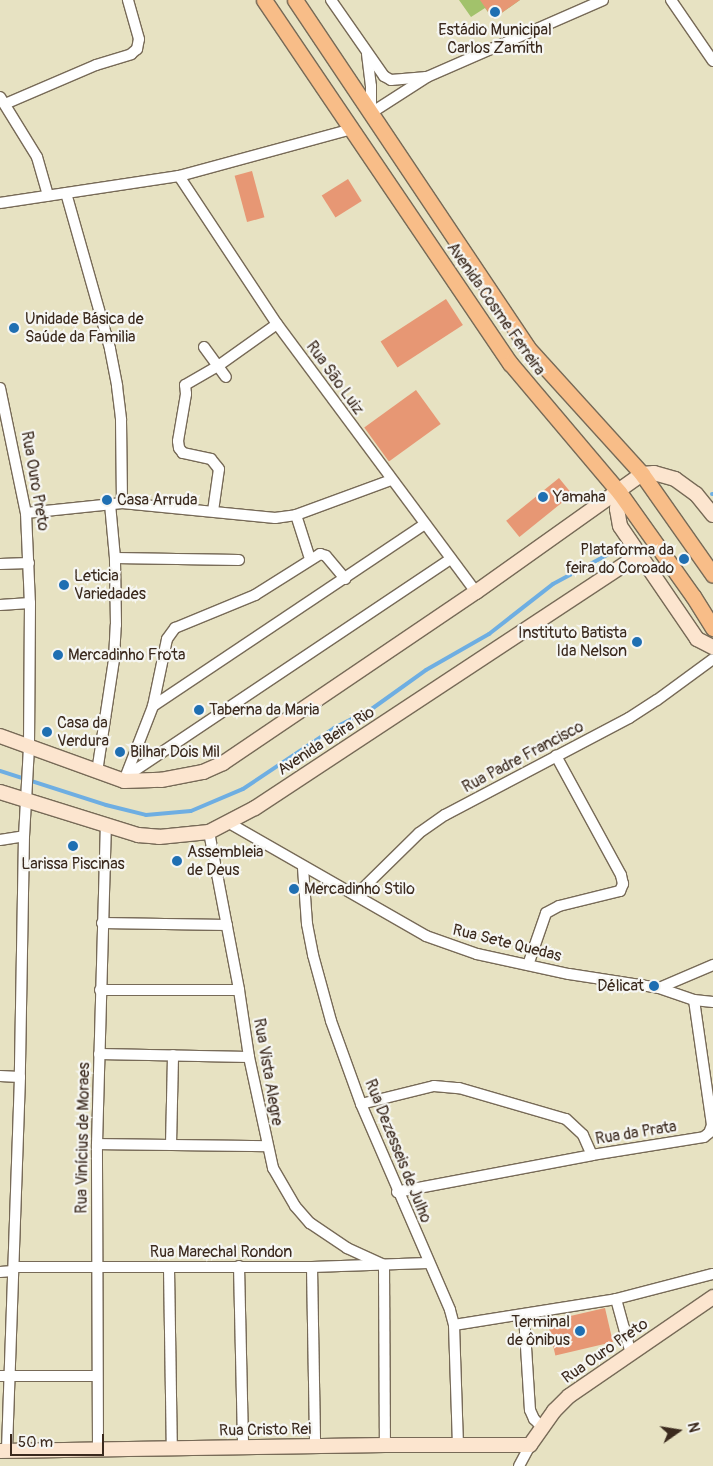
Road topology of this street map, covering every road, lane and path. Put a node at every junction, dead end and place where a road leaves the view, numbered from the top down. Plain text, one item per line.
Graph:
1 (128, 0) edge
2 (264, 0) edge
3 (296, 0) edge
4 (331, 0) edge
5 (603, 0) edge
6 (672, 0) edge
7 (366, 50) junction
8 (713, 61) edge
9 (427, 77) junction
10 (2, 100) edge
11 (371, 113) junction
12 (352, 129) junction
13 (179, 176) junction
14 (66, 193) junction
15 (48, 196) junction
16 (0, 203) edge
17 (277, 324) junction
18 (204, 347) dead end
19 (218, 366) junction
20 (226, 376) dead end
21 (0, 388) edge
22 (642, 474) junction
23 (391, 480) junction
24 (619, 492) junction
25 (122, 503) junction
26 (110, 504) junction
27 (213, 511) junction
28 (26, 513) junction
29 (296, 515) junction
30 (713, 516) edge
31 (425, 524) junction
32 (639, 555) junction
33 (115, 558) junction
34 (310, 559) junction
35 (451, 559) junction
36 (239, 560) dead end
37 (29, 563) junction
38 (0, 564) edge
39 (713, 575) edge
40 (345, 579) junction
41 (476, 592) junction
42 (30, 603) junction
43 (0, 605) edge
44 (713, 628) edge
45 (713, 647) edge
46 (713, 659) edge
47 (153, 706) junction
48 (0, 736) edge
49 (29, 752) junction
50 (556, 756) junction
51 (97, 772) junction
52 (124, 779) junction
53 (0, 792) edge
54 (26, 801) junction
55 (229, 823) junction
56 (106, 826) junction
57 (209, 832) junction
58 (24, 836) junction
59 (0, 840) edge
60 (304, 868) junction
61 (356, 895) junction
62 (102, 923) junction
63 (227, 925) junction
64 (528, 965) junction
65 (713, 965) edge
66 (659, 988) junction
67 (100, 990) junction
68 (239, 990) junction
69 (694, 1000) junction
70 (713, 1002) edge
71 (99, 1054) junction
72 (173, 1055) junction
73 (248, 1057) junction
74 (0, 1076) edge
75 (20, 1077) junction
76 (361, 1104) junction
77 (98, 1144) junction
78 (170, 1145) junction
79 (266, 1146) junction
80 (592, 1155) junction
81 (397, 1192) junction
82 (428, 1263) junction
83 (384, 1265) junction
84 (240, 1266) junction
85 (312, 1267) junction
86 (96, 1268) junction
87 (169, 1268) junction
88 (14, 1269) junction
89 (0, 1272) edge
90 (713, 1274) edge
91 (713, 1297) edge
92 (616, 1299) junction
93 (524, 1315) junction
94 (454, 1325) junction
95 (631, 1354) junction
96 (4, 1376) edge
97 (97, 1376) junction
98 (542, 1427) junction
99 (385, 1445) junction
100 (458, 1445) junction
101 (530, 1445) junction
102 (315, 1446) junction
103 (243, 1448) junction
104 (172, 1449) junction
105 (98, 1450) junction
106 (3, 1451) edge
107 (519, 1466) edge

1 - 10 street
2 - 12 main road, Avenida Cosme Ferreira
3 - 11 main road, Avenida Cosme Ferreira
4 - 7 street
5 - 9 street
6 - 8 street
7 - 9 street
7 - 11 street
9 - 11 street
10 - 15 street
11 - 22 main road, Avenida Cosme Ferreira
12 - 13 street
12 - 24 main road, Avenida Cosme Ferreira
13 - 14 street
13 - 17 street, Rua São Luiz
14 - 15 street
14 - 25 street
15 - 16 street
17 - 19 street
17 - 23 street, Rua São Luiz
18 - 19 street
19 - 20 street
19 - 27 street
21 - 28 street, Rua Ouro Preto
22 - 24 street
22 - 30 street
22 - 39 main road, Avenida Cosme Ferreira
23 - 29 street
23 - 31 street, Rua São Luiz
24 - 32 street
24 - 41 street
24 - 44 main road, Avenida Cosme Ferreira
25 - 26 street
25 - 27 street
26 - 28 street
26 - 33 street
27 - 29 street
28 - 37 street, Rua Ouro Preto
29 - 34 street
31 - 35 street, Rua São Luiz
31 - 40 street
32 - 45 street
32 - 55 street, Avenida Beira Rio
33 - 36 street
33 - 51 street
34 - 40 street
34 - 47 street
35 - 41 street, Rua São Luiz
35 - 52 street
37 - 38 street
37 - 42 street, Rua Ouro Preto
40 - 47 street
41 - 52 street
42 - 43 street
42 - 49 street, Rua Ouro Preto
46 - 50 street, Rua Padre Francisco
47 - 52 street
48 - 49 street
49 - 51 street
49 - 54 street, Rua Ouro Preto
50 - 61 street, Rua Padre Francisco
50 - 64 street
51 - 52 street
53 - 54 street, Avenida Beira Rio
54 - 56 street, Avenida Beira Rio
54 - 58 street, Rua Ouro Preto
55 - 57 street, Avenida Beira Rio
55 - 60 street, Rua Sete Quedas
56 - 57 street, Avenida Beira Rio
56 - 62 street, Rua Vinícius de Moraes
57 - 63 street, Rua Vista Alegre
58 - 59 street
58 - 75 street, Rua Ouro Preto
60 - 61 street, Rua Sete Quedas
60 - 76 street, Rua Dezesseis de Julho
61 - 64 street, Rua Sete Quedas
62 - 63 street
62 - 67 street, Rua Vinícius de Moraes
63 - 68 street, Rua Vista Alegre
64 - 66 street, Rua Sete Quedas
65 - 66 street
66 - 69 street
67 - 68 street
67 - 71 street, Rua Vinícius de Moraes
68 - 73 street, Rua Vista Alegre
69 - 70 street
69 - 80 street, Rua da Prata
71 - 72 street
71 - 77 street, Rua Vinícius de Moraes
72 - 73 street
72 - 78 street
73 - 79 street, Rua Vista Alegre
74 - 75 street
75 - 88 street, Rua Ouro Preto
76 - 80 street
76 - 81 street, Rua Dezesseis de Julho
77 - 78 street
77 - 86 street, Rua Vinícius de Moraes
78 - 79 street
79 - 83 street, Rua Vista Alegre
80 - 81 street, Rua da Prata
81 - 82 street, Rua Dezesseis de Julho
82 - 83 street, Rua Marechal Rondon
82 - 94 street, Rua Dezesseis de Julho
83 - 85 street, Rua Marechal Rondon
83 - 99 street
84 - 85 street, Rua Marechal Rondon
84 - 87 street, Rua Marechal Rondon
84 - 103 street
85 - 102 street
86 - 87 street, Rua Marechal Rondon
86 - 88 street, Rua Marechal Rondon
86 - 97 street, Rua Vinícius de Moraes
87 - 104 street
88 - 89 street, Rua Marechal Rondon
88 - 96 street, Rua Ouro Preto
90 - 92 street
91 - 95 street, Rua Ouro Preto
92 - 93 street
92 - 95 street
93 - 94 street
93 - 98 street
94 - 100 street, Rua Dezesseis de Julho
95 - 98 street, Rua Ouro Preto
96 - 97 street
96 - 106 street, Rua Ouro Preto
97 - 105 street, Rua Vinícius de Moraes
98 - 101 street, Rua Ouro Preto
99 - 100 street, Rua Cristo Rei
99 - 102 street, Rua Cristo Rei
100 - 101 street, Rua Cristo Rei
101 - 107 street
102 - 103 street, Rua Cristo Rei
103 - 104 street, Rua Cristo Rei
104 - 105 street, Rua Cristo Rei
105 - 106 street, Rua Cristo Rei

